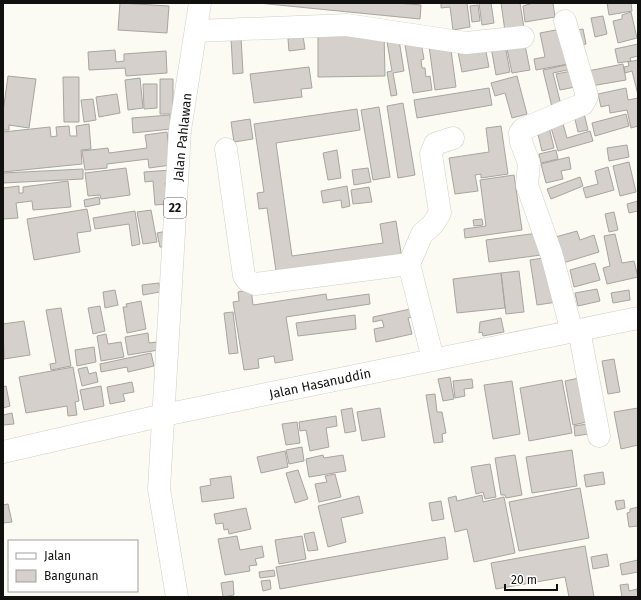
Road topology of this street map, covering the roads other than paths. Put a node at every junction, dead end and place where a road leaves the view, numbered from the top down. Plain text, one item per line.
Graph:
1 (200, 3) edge
2 (565, 21) dead end
3 (196, 31) junction
4 (523, 37) dead end
5 (452, 138) dead end
6 (226, 149) dead end
7 (409, 264) junction
8 (638, 318) edge
9 (575, 331) junction
10 (432, 359) junction
11 (164, 415) junction
12 (599, 436) dead end
13 (3, 452) edge
14 (177, 597) edge

1 - 3 main road, Jalan Pahlawan / 22
2 - 9 main road
3 - 4 main road
3 - 11 main road, Jalan Pahlawan / 22
5 - 7 main road
6 - 7 main road
7 - 10 main road
8 - 9 main road, Jalan Hasanuddin
9 - 10 main road, Jalan Hasanuddin
9 - 12 main road
10 - 11 main road, Jalan Hasanuddin
11 - 13 main road, Jalan Hasanuddin
11 - 14 main road, 22

